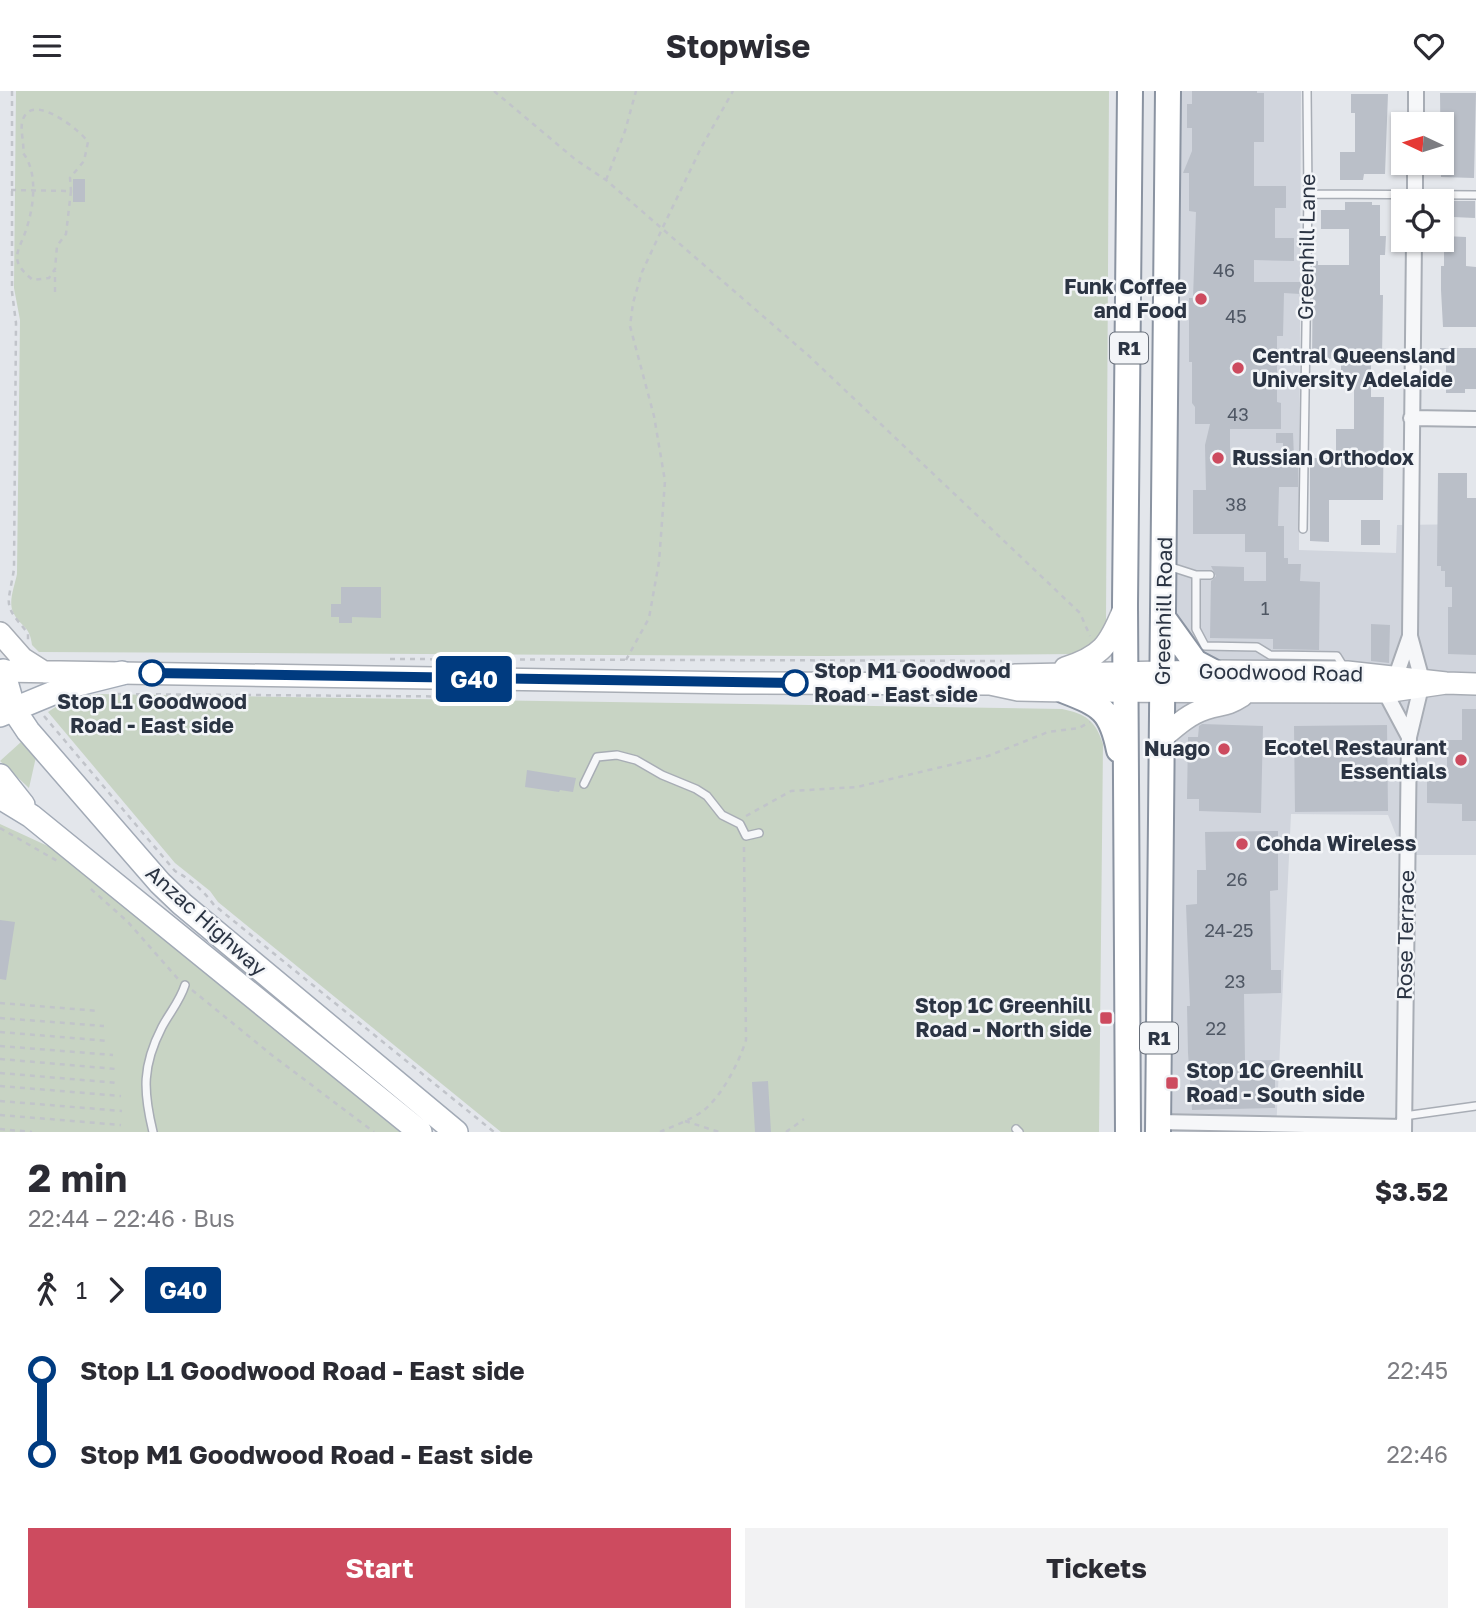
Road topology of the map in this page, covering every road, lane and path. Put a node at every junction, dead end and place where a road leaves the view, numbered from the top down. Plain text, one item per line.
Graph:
1 (12, 91) edge
2 (494, 91) edge
3 (636, 91) edge
4 (733, 91) edge
5 (1130, 91) edge
6 (1141, 91) edge
7 (1168, 91) edge
8 (1307, 91) edge
9 (1416, 91) edge
10 (1416, 112) edge
11 (1130, 129) junction
12 (1167, 134) junction
13 (1129, 179) junction
14 (606, 180) junction
15 (11, 190) junction
16 (31, 191) junction
17 (71, 191) junction
18 (1308, 194) junction
19 (1476, 195) edge
20 (1454, 196) edge
21 (1391, 198) edge
22 (3, 216) dead end
23 (10, 216) junction
24 (662, 229) junction
25 (1414, 252) edge
26 (55, 269) junction
27 (55, 292) dead end
28 (1476, 410) edge
29 (1437, 417) junction
30 (1411, 418) junction
31 (1476, 419) edge
32 (1303, 530) dead end
33 (1164, 565) junction
34 (1196, 575) junction
35 (1210, 575) dead end
36 (1125, 605) junction
37 (1164, 619) junction
38 (0, 633) edge
39 (1410, 636) junction
40 (1093, 640) dead end
41 (28, 645) dead end
42 (0, 647) edge
43 (388, 659) dead end
44 (626, 660) junction
45 (1012, 661) dead end
46 (2, 671) edge
47 (1212, 671) junction
48 (44, 672) junction
49 (1347, 672) junction
50 (122, 673) junction
51 (1046, 674) junction
52 (1126, 682) junction
53 (1163, 682) junction
54 (1421, 683) junction
55 (990, 684) junction
56 (1391, 684) junction
57 (1476, 684) edge
58 (1065, 691) junction
59 (1250, 692) junction
60 (111, 694) dead end
61 (516, 697) dead end
62 (5, 710) edge
63 (40, 711) dead end
64 (1096, 717) dead end
65 (1163, 737) junction
66 (1409, 737) junction
67 (0, 776) edge
68 (1126, 781) junction
69 (584, 784) dead end
70 (0, 797) edge
71 (32, 816) junction
72 (740, 824) junction
73 (759, 833) dead end
74 (1160, 943) junction
75 (185, 985) dead end
76 (0, 1003) edge
77 (99, 1011) dead end
78 (1128, 1016) junction
79 (0, 1018) edge
80 (104, 1026) dead end
81 (0, 1032) edge
82 (109, 1041) dead end
83 (0, 1046) edge
84 (113, 1055) dead end
85 (0, 1059) edge
86 (116, 1069) dead end
87 (0, 1073) edge
88 (118, 1083) dead end
89 (0, 1086) edge
90 (121, 1096) dead end
91 (0, 1101) edge
92 (1476, 1106) edge
93 (122, 1111) dead end
94 (0, 1115) edge
95 (804, 1119) dead end
96 (685, 1121) junction
97 (121, 1125) dead end
98 (1404, 1125) edge
99 (1158, 1127) edge
100 (0, 1129) edge
101 (32, 1132) edge
102 (153, 1132) edge
103 (420, 1132) edge
104 (456, 1132) edge
105 (494, 1132) edge
106 (660, 1132) edge
107 (719, 1132) edge
108 (786, 1132) edge
109 (1128, 1132) edge

1 - 15 path
2 - 14 path
3 - 14 path
4 - 24 path
5 - 11 highway, Greenhill Road / R1
6 - 11 highway
7 - 12 highway, Greenhill Road / R1
8 - 18 lane, Greenhill Lane
9 - 10 street
11 - 13 highway, Greenhill Road / R1
12 - 13 highway
12 - 33 highway, Greenhill Road / R1
13 - 36 highway, Greenhill Road / R1
14 - 24 path
15 - 16 path
15 - 23 path
16 - 17 path
16 - 17 path
16 - 26 path
17 - 26 path
18 - 21 lane
18 - 32 lane, Greenhill Lane
19 - 20 lane
22 - 23 path
23 - 41 path
24 - 40 path
24 - 44 path
25 - 30 street, Rose Terrace
26 - 27 path
28 - 29 street
29 - 30 street
29 - 31 street
30 - 39 street, Rose Terrace
33 - 34 lane
33 - 37 highway, Greenhill Road / R1
34 - 35 lane
34 - 49 lane
36 - 51 main road
36 - 52 highway, Greenhill Road / R1
37 - 47 highway
37 - 53 highway, Greenhill Road / R1
38 - 48 main road
39 - 54 street, Rose Terrace
39 - 56 street, Rose Terrace
42 - 46 main road
43 - 44 path
44 - 45 path
46 - 48 main road, Goodwood Road
46 - 62 main road, Anzac Highway
47 - 49 main road, Goodwood Road
47 - 53 main road, Goodwood Road
48 - 50 main road, Goodwood Road
49 - 56 main road, Goodwood Road
50 - 55 main road, Goodwood Road
50 - 62 main road, Goodwood Road
51 - 52 main road, Goodwood Road
51 - 55 main road, Goodwood Road
52 - 53 main road, Goodwood Road
52 - 58 main road, Goodwood Road
52 - 68 highway, Greenhill Road / R1
53 - 59 main road, Goodwood Road
53 - 65 highway, Greenhill Road / R1
54 - 56 main road, Goodwood Road
54 - 57 main road, Goodwood Road
54 - 66 street, Rose Terrace
55 - 58 main road, Goodwood Road
56 - 59 main road, Goodwood Road
56 - 66 street, Rose Terrace
58 - 68 highway
59 - 65 main road
60 - 61 path
62 - 104 main road, Anzac Highway
63 - 105 path
64 - 72 path
65 - 74 highway, Greenhill Road / R1
66 - 98 street, Rose Terrace
67 - 71 main road
68 - 78 highway, Greenhill Road / R1
69 - 72 lane
70 - 71 main road
71 - 103 main road, Anzac Highway
72 - 73 lane
72 - 96 path
74 - 78 highway
74 - 99 highway, Greenhill Road / R1
75 - 102 lane
76 - 77 path
78 - 109 highway, Greenhill Road / R1
79 - 80 path
81 - 82 path
83 - 84 path
85 - 86 path
87 - 88 path
89 - 90 path
91 - 93 path
92 - 98 lane
94 - 97 path
95 - 108 path
96 - 106 path
96 - 107 path
98 - 99 street
100 - 101 path

